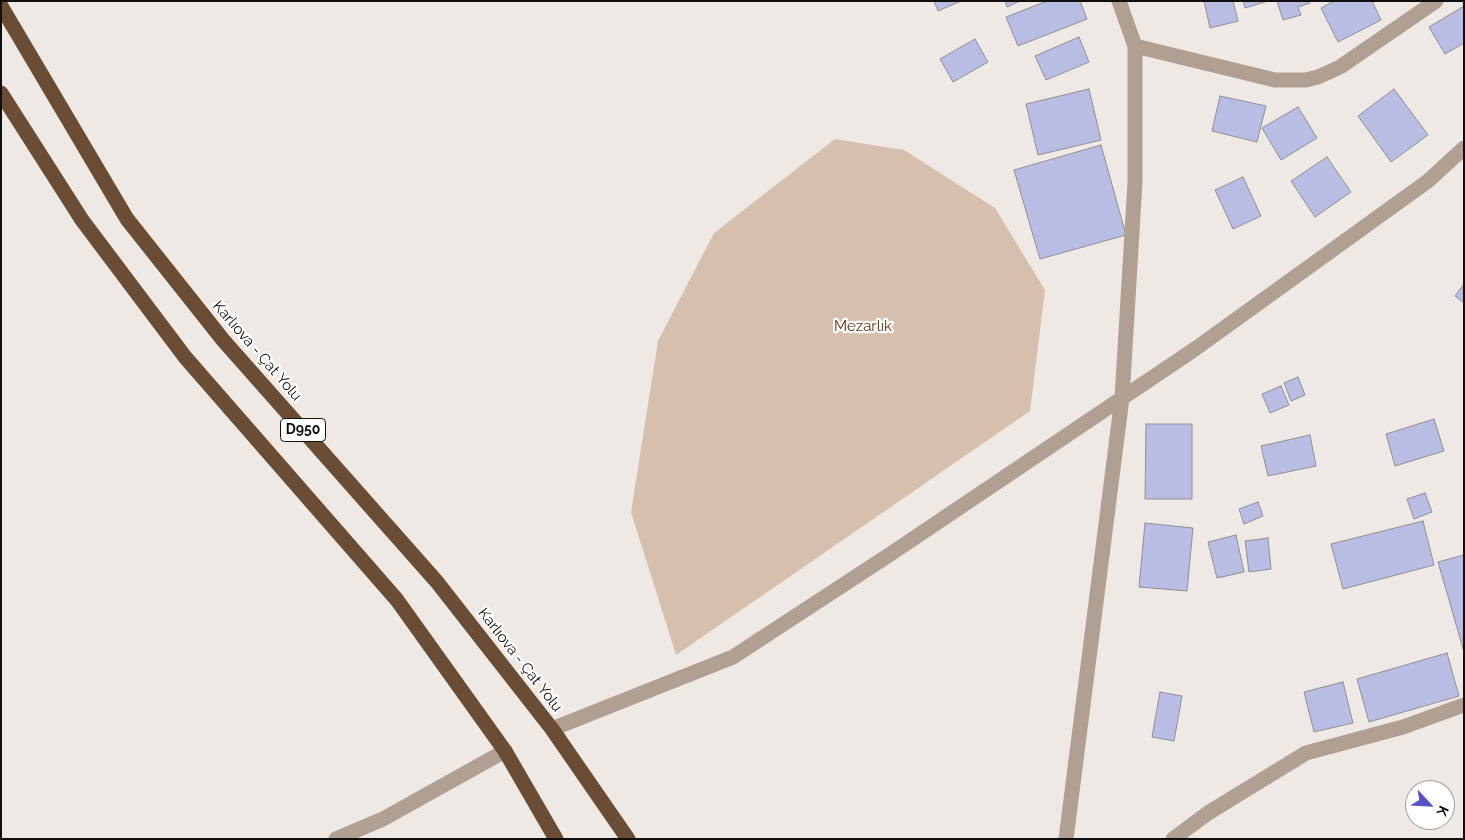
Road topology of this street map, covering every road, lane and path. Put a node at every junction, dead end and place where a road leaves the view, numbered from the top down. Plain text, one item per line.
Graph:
1 (1119, 1) edge
2 (1436, 1) edge
3 (1, 6) edge
4 (1135, 46) junction
5 (1, 93) edge
6 (1464, 148) edge
7 (1122, 398) junction
8 (1464, 705) edge
9 (552, 729) junction
10 (505, 751) junction
11 (336, 839) edge
12 (556, 839) edge
13 (628, 839) edge
14 (1066, 839) edge
15 (1173, 839) edge

1 - 4 street
2 - 4 street
3 - 9 highway, Karlıova - Çat Yolu / D950
4 - 7 street
5 - 10 highway, D950
6 - 7 street
7 - 9 street
7 - 14 street
8 - 15 street
9 - 13 highway, Karlıova - Çat Yolu / D950
10 - 11 street
10 - 12 highway, D950

